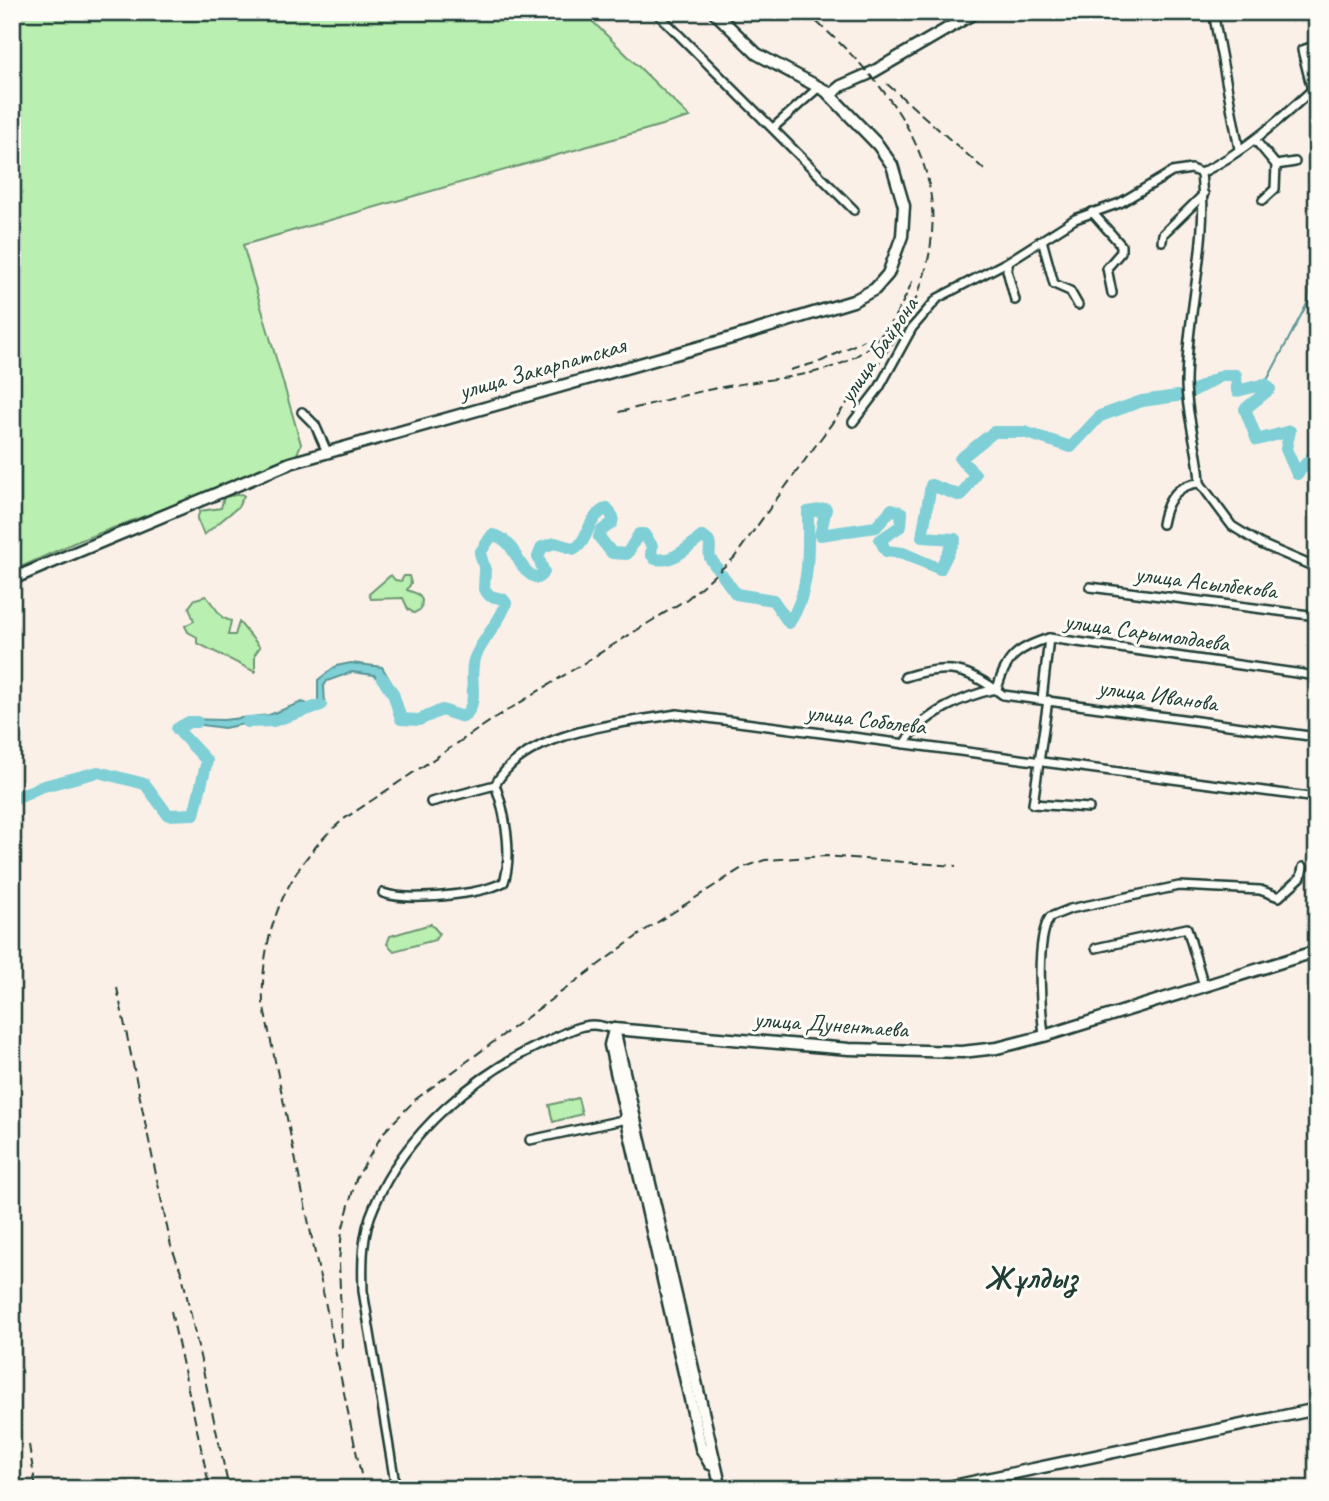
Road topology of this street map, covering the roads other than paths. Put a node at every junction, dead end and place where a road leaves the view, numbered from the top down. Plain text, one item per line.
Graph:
1 (656, 12) edge
2 (714, 12) edge
3 (976, 12) edge
4 (1213, 12) edge
5 (1317, 45) edge
6 (1317, 83) edge
7 (819, 87) junction
8 (1312, 90) junction
9 (830, 95) junction
10 (773, 128) junction
11 (1256, 141) junction
12 (1239, 149) junction
13 (1295, 162) dead end
14 (1276, 165) junction
15 (1201, 173) junction
16 (1204, 194) junction
17 (1264, 200) dead end
18 (854, 210) dead end
19 (1092, 212) junction
20 (1042, 240) junction
21 (1161, 241) dead end
22 (1009, 261) junction
23 (1112, 293) dead end
24 (1015, 300) dead end
25 (1078, 305) dead end
26 (302, 412) dead end
27 (853, 422) dead end
28 (327, 452) junction
29 (1200, 483) junction
30 (1162, 524) dead end
31 (1317, 568) edge
32 (12, 579) edge
33 (1090, 587) dead end
34 (1317, 616) edge
35 (1049, 638) junction
36 (1317, 676) edge
37 (905, 677) dead end
38 (997, 689) junction
39 (1045, 699) junction
40 (1317, 737) edge
41 (904, 744) junction
42 (1038, 760) junction
43 (495, 785) junction
44 (1317, 798) edge
45 (431, 802) dead end
46 (1089, 808) dead end
47 (1303, 867) dead end
48 (383, 893) dead end
49 (1096, 948) dead end
50 (1317, 951) edge
51 (1204, 986) junction
52 (614, 1029) junction
53 (1044, 1036) junction
54 (627, 1119) junction
55 (530, 1140) dead end
56 (1317, 1409) edge
57 (718, 1477) junction
58 (396, 1489) edge
59 (721, 1489) edge
60 (939, 1489) edge

1 - 10 street
2 - 7 street, улица Закарпатская
3 - 9 street
4 - 12 street
5 - 8 street
6 - 8 street, улица Байрона
7 - 9 street, улица Закарпатская
7 - 10 street
8 - 11 street, улица Байрона
9 - 28 street, улица Закарпатская
10 - 18 street
11 - 12 street, улица Байрона
11 - 14 street
12 - 15 street, улица Байрона
13 - 14 street
14 - 17 street
15 - 16 street
15 - 19 street, улица Байрона
16 - 21 street
16 - 29 street
19 - 20 street, улица Байрона
19 - 23 street
20 - 22 street, улица Байрона
20 - 25 street
22 - 24 street
22 - 27 street, улица Байрона
26 - 28 street
28 - 32 street, улица Закарпатская
29 - 30 street
29 - 31 street
33 - 34 street, улица Асылбекова
35 - 36 street, улица Сарымолдаева
35 - 38 street, улица Сарымолдаева
35 - 39 street
37 - 38 street
38 - 39 street, улица Иванова
38 - 41 street
39 - 40 street, улица Иванова
39 - 42 street
41 - 42 street, улица Соболева
41 - 43 street, улица Соболева
42 - 44 street, улица Соболева
42 - 46 street
43 - 45 street
43 - 48 street
47 - 53 street
49 - 51 street
50 - 51 street, улица Дунентаева
51 - 53 street, улица Дунентаева
52 - 53 street, улица Дунентаева
52 - 54 street
52 - 57 street
52 - 58 street
54 - 55 street
54 - 57 street
56 - 60 street
57 - 59 street

